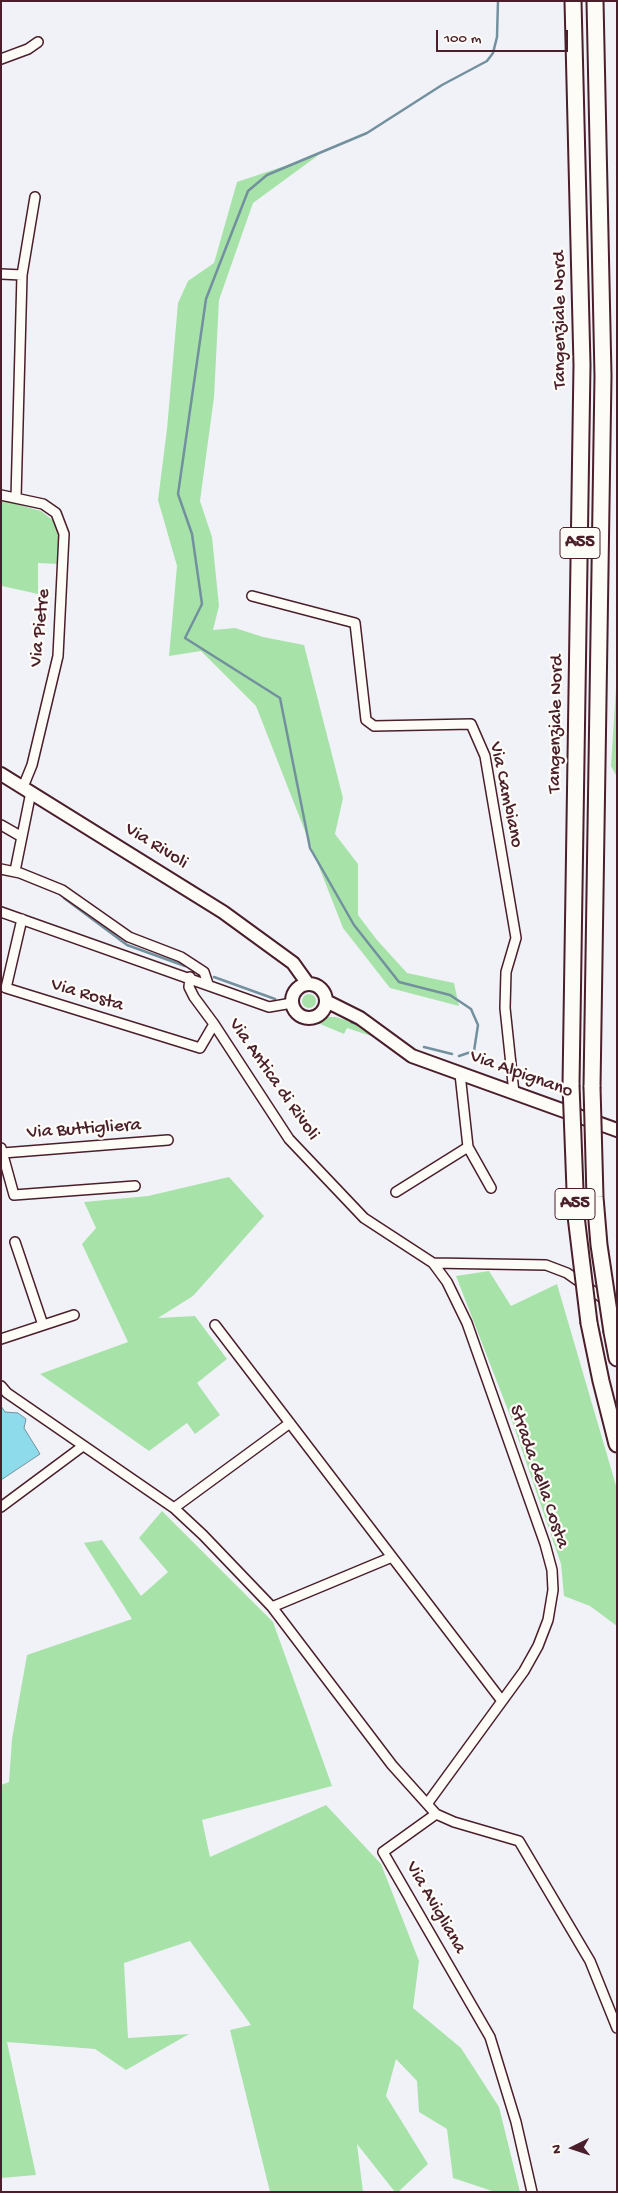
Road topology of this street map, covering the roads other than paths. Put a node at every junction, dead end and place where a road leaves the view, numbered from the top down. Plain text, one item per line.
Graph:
1 (574, 1) edge
2 (595, 1) edge
3 (38, 42) dead end
4 (1, 59) edge
5 (35, 197) dead end
6 (1, 274) edge
7 (22, 275) junction
8 (1, 495) edge
9 (16, 498) junction
10 (252, 596) dead end
11 (1, 774) edge
12 (27, 789) junction
13 (1, 825) edge
14 (22, 837) junction
15 (1, 868) edge
16 (15, 871) junction
17 (1, 912) edge
18 (22, 919) junction
19 (286, 960) junction
20 (190, 977) junction
21 (208, 984) junction
22 (308, 984) junction
23 (293, 998) junction
24 (324, 1006) junction
25 (214, 1024) junction
26 (412, 1056) joint
27 (460, 1074) junction
28 (514, 1093) junction
29 (617, 1130) edge
30 (168, 1140) dead end
31 (468, 1147) junction
32 (2, 1151) edge
33 (135, 1186) dead end
34 (491, 1188) dead end
35 (396, 1192) dead end
36 (15, 1242) dead end
37 (433, 1263) junction
38 (617, 1308) edge
39 (74, 1315) dead end
40 (43, 1325) junction
41 (215, 1325) dead end
42 (1, 1339) edge
43 (617, 1358) edge
44 (4, 1390) edge
45 (290, 1423) junction
46 (617, 1444) edge
47 (83, 1446) junction
48 (1, 1507) edge
49 (174, 1508) junction
50 (392, 1557) junction
51 (272, 1607) junction
52 (502, 1701) junction
53 (427, 1804) junction
54 (436, 1814) junction
55 (617, 2028) edge
56 (532, 2192) edge

1 - 46 highway, Tangenziale Nord / A55, bridge
2 - 43 highway, A55, bridge
3 - 4 street
5 - 7 street
6 - 7 street
7 - 9 street
8 - 9 street, Via Pietre
9 - 12 street, Via Pietre
10 - 28 street, Via Cambiano
11 - 12 street, Via Rivoli
12 - 14 street
12 - 19 street, Via Rivoli
13 - 14 street
14 - 16 street
15 - 16 street
16 - 21 street
17 - 18 street
18 - 20 street
18 - 25 street, Via Rosta
19 - 22 street, Via Rivoli
19 - 23 street
20 - 21 street
20 - 25 street, Via Antica di Rivoli
21 - 23 street
22 - 23 street
22 - 24 street, Via Rivoli
23 - 24 street
24 - 26 street, Via Rivoli
25 - 37 street, Via Antica di Rivoli
26 - 27 street, Via Alpignano
27 - 28 street, Via Alpignano
27 - 31 street
28 - 29 street, Via Alpignano
30 - 32 street, Via Buttigliera
31 - 34 street
31 - 35 street
32 - 33 street, Via Buttigliera
36 - 40 street
37 - 38 street
37 - 52 street, Strada della Costa
39 - 40 street
40 - 42 street
41 - 45 street
44 - 47 street
45 - 49 street
45 - 50 street
47 - 48 street
47 - 49 street
49 - 51 street
50 - 51 street
50 - 52 street
51 - 53 street
52 - 53 street, Strada della Costa
53 - 54 street
54 - 55 street
54 - 56 street, Via Avigliana

